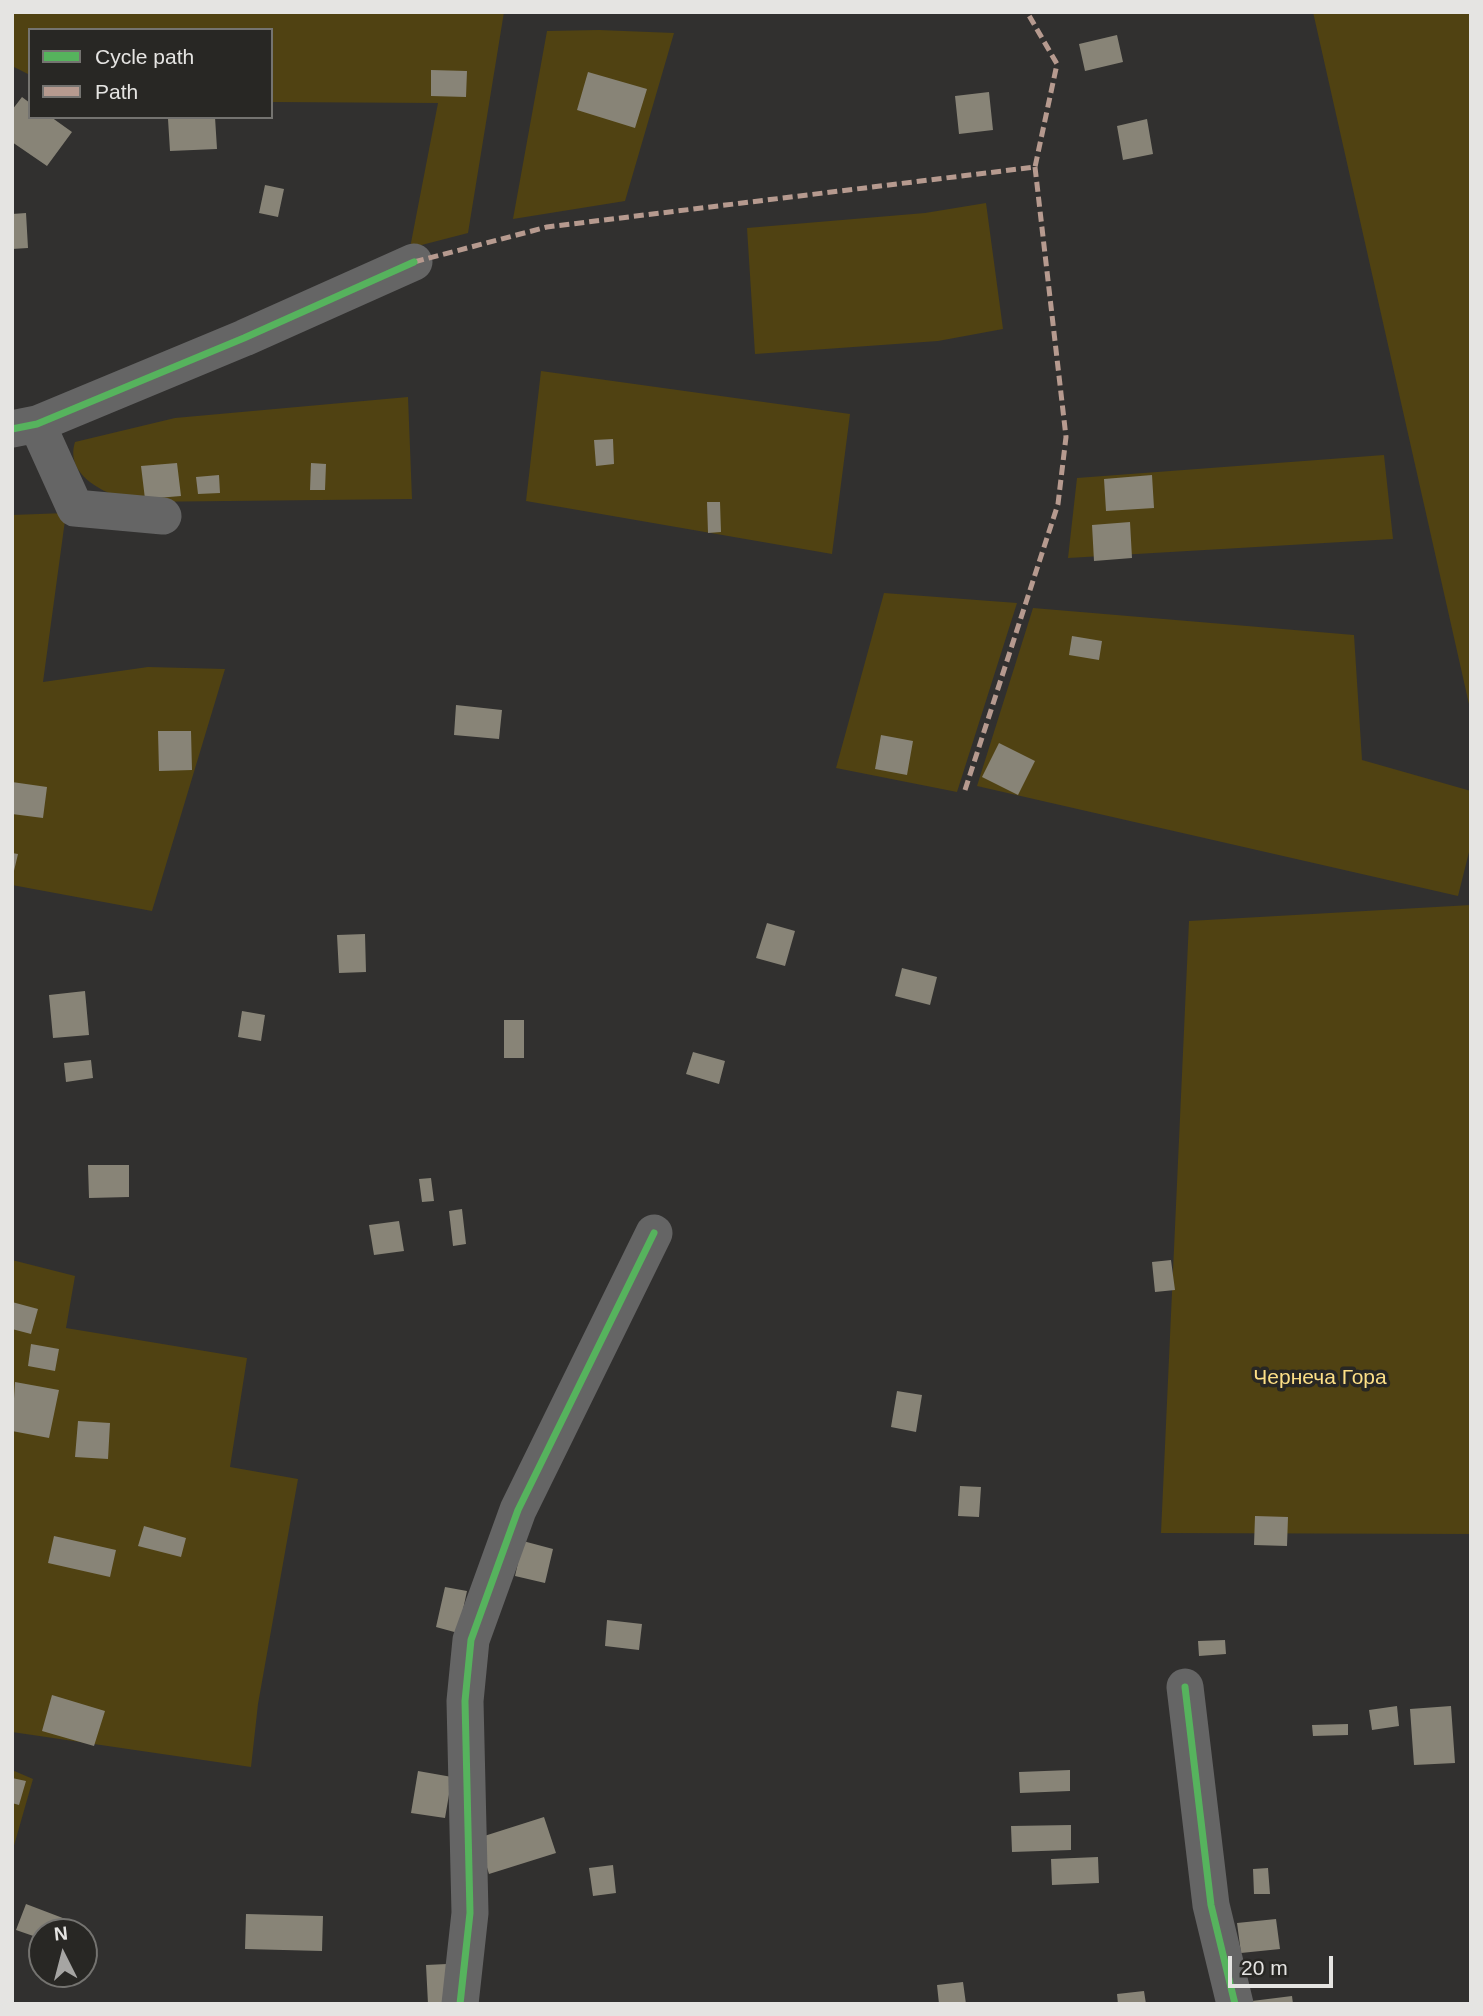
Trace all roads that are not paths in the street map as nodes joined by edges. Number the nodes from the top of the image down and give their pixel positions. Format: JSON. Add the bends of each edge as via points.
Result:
{"nodes":[{"id":1,"x":414,"y":261,"type":"dead end"},
{"id":2,"x":25,"y":426,"type":"edge"},
{"id":3,"x":163,"y":516,"type":"dead end"},
{"id":4,"x":654,"y":1233,"type":"dead end"},
{"id":5,"x":1185,"y":1687,"type":"dead end"},
{"id":6,"x":460,"y":2004,"type":"edge"},
{"id":7,"x":1235,"y":2004,"type":"edge"}],
"edges":[{"from":1,"to":2,"type":"street","via":[[244,338]]},
{"from":2,"to":3,"type":"street","via":[[75,508]]},
{"from":4,"to":6,"type":"street","via":[[518,1510],[471,1640],[465,1701],[470,1913]]},
{"from":5,"to":7,"type":"street","via":[[1211,1905]]}]}
